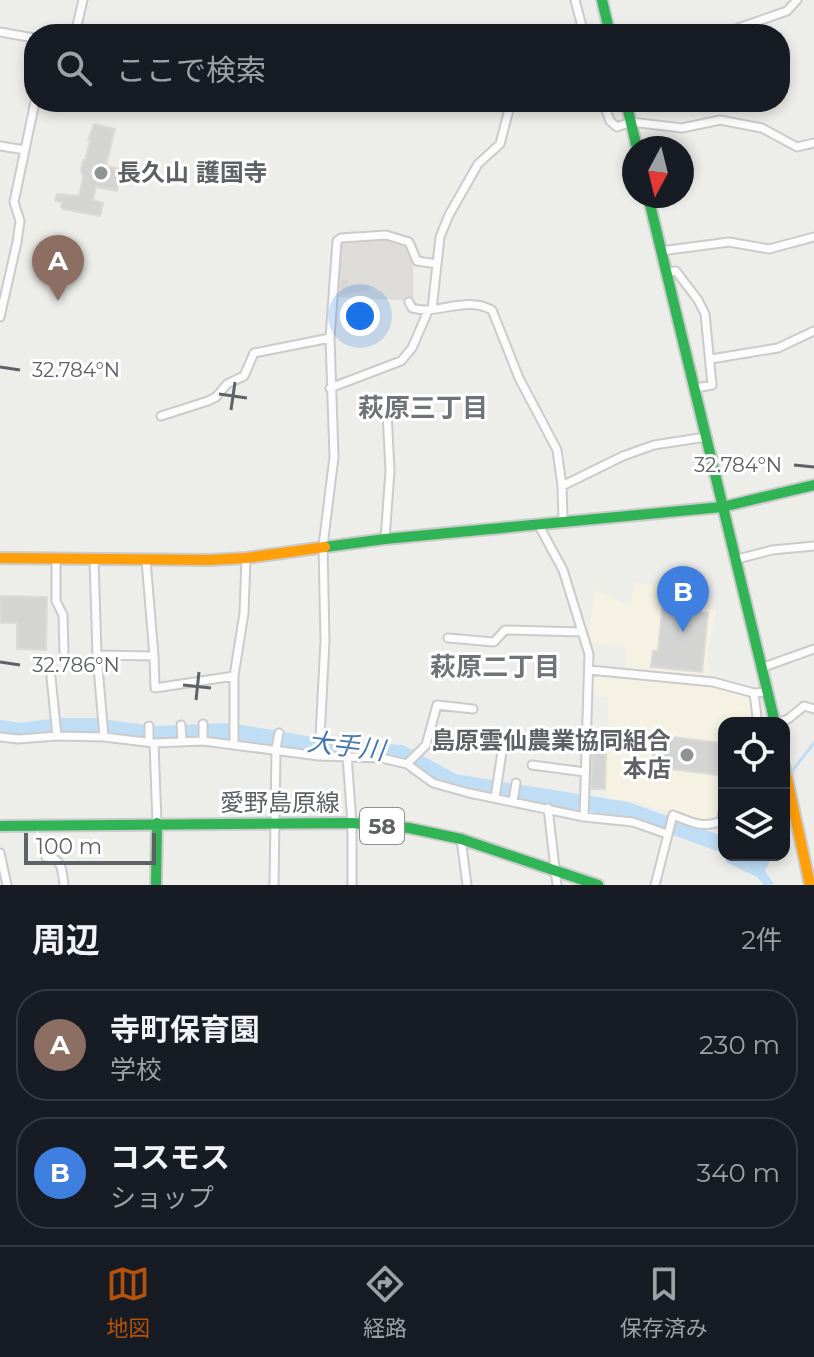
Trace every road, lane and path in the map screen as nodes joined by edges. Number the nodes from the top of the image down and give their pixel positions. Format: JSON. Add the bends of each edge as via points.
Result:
{"nodes":[{"id":1,"x":83,"y":0,"type":"edge"},
{"id":2,"x":575,"y":0,"type":"edge"},
{"id":3,"x":602,"y":0,"type":"edge"},
{"id":4,"x":797,"y":0,"type":"edge"},
{"id":5,"x":77,"y":24,"type":"edge"},
{"id":6,"x":581,"y":24,"type":"edge"},
{"id":7,"x":608,"y":24,"type":"edge"},
{"id":8,"x":750,"y":24,"type":"edge"},
{"id":9,"x":0,"y":32,"type":"edge"},
{"id":10,"x":24,"y":36,"type":"edge"},
{"id":11,"x":33,"y":112,"type":"edge"},
{"id":12,"x":508,"y":112,"type":"edge"},
{"id":13,"x":607,"y":112,"type":"edge"},
{"id":14,"x":628,"y":112,"type":"edge"},
{"id":15,"x":631,"y":122,"type":"junction"},
{"id":16,"x":634,"y":136,"type":"edge"},
{"id":17,"x":814,"y":143,"type":"edge"},
{"id":18,"x":0,"y":146,"type":"edge"},
{"id":19,"x":25,"y":150,"type":"junction"},
{"id":20,"x":651,"y":208,"type":"edge"},
{"id":21,"x":814,"y":237,"type":"edge"},
{"id":22,"x":661,"y":251,"type":"junction"},
{"id":23,"x":437,"y":264,"type":"junction"},
{"id":24,"x":666,"y":272,"type":"junction"},
{"id":25,"x":3,"y":291,"type":"edge"},
{"id":26,"x":409,"y":302,"type":"dead end"},
{"id":27,"x":430,"y":310,"type":"junction"},
{"id":28,"x":0,"y":317,"type":"edge"},
{"id":29,"x":814,"y":331,"type":"edge"},
{"id":30,"x":330,"y":338,"type":"junction"},
{"id":31,"x":711,"y":359,"type":"junction"},
{"id":32,"x":330,"y":388,"type":"junction"},
{"id":33,"x":696,"y":388,"type":"junction"},
{"id":34,"x":387,"y":412,"type":"dead end"},
{"id":35,"x":161,"y":416,"type":"dead end"},
{"id":36,"x":706,"y":437,"type":"junction"},
{"id":37,"x":814,"y":485,"type":"edge"},
{"id":38,"x":562,"y":486,"type":"junction"},
{"id":39,"x":722,"y":507,"type":"junction"},
{"id":40,"x":563,"y":521,"type":"junction"},
{"id":41,"x":538,"y":524,"type":"junction"},
{"id":42,"x":385,"y":539,"type":"junction"},
{"id":43,"x":323,"y":546,"type":"junction"},
{"id":44,"x":814,"y":546,"type":"edge"},
{"id":45,"x":0,"y":558,"type":"edge"},
{"id":46,"x":246,"y":558,"type":"junction"},
{"id":47,"x":56,"y":559,"type":"junction"},
{"id":48,"x":94,"y":559,"type":"junction"},
{"id":49,"x":146,"y":560,"type":"junction"},
{"id":50,"x":734,"y":560,"type":"junction"},
{"id":51,"x":582,"y":632,"type":"junction"},
{"id":52,"x":448,"y":638,"type":"dead end"},
{"id":53,"x":814,"y":649,"type":"edge"},
{"id":54,"x":64,"y":653,"type":"dead end"},
{"id":55,"x":97,"y":655,"type":"junction"},
{"id":56,"x":154,"y":656,"type":"junction"},
{"id":57,"x":761,"y":668,"type":"junction"},
{"id":58,"x":589,"y":670,"type":"junction"},
{"id":59,"x":234,"y":676,"type":"junction"},
{"id":60,"x":51,"y":677,"type":"dead end"},
{"id":61,"x":768,"y":692,"type":"junction"},
{"id":62,"x":754,"y":693,"type":"junction"},
{"id":63,"x":473,"y":709,"type":"dead end"},
{"id":64,"x":814,"y":709,"type":"edge"},
{"id":65,"x":757,"y":717,"type":"edge"},
{"id":66,"x":774,"y":717,"type":"edge"},
{"id":67,"x":790,"y":717,"type":"edge"},
{"id":68,"x":203,"y":725,"type":"dead end"},
{"id":69,"x":181,"y":726,"type":"dead end"},
{"id":70,"x":149,"y":727,"type":"dead end"},
{"id":71,"x":57,"y":734,"type":"junction"},
{"id":72,"x":279,"y":734,"type":"dead end"},
{"id":73,"x":104,"y":735,"type":"junction"},
{"id":74,"x":0,"y":737,"type":"edge"},
{"id":75,"x":203,"y":739,"type":"junction"},
{"id":76,"x":182,"y":740,"type":"junction"},
{"id":77,"x":235,"y":741,"type":"junction"},
{"id":78,"x":151,"y":742,"type":"junction"},
{"id":79,"x":503,"y":745,"type":"dead end"},
{"id":80,"x":276,"y":747,"type":"junction"},
{"id":81,"x":319,"y":755,"type":"junction"},
{"id":82,"x":347,"y":756,"type":"junction"},
{"id":83,"x":408,"y":763,"type":"junction"},
{"id":84,"x":532,"y":765,"type":"dead end"},
{"id":85,"x":585,"y":772,"type":"junction"},
{"id":86,"x":516,"y":784,"type":"dead end"},
{"id":87,"x":789,"y":789,"type":"edge"},
{"id":88,"x":496,"y":796,"type":"junction"},
{"id":89,"x":513,"y":799,"type":"junction"},
{"id":90,"x":548,"y":808,"type":"junction"},
{"id":91,"x":584,"y":815,"type":"junction"},
{"id":92,"x":157,"y":823,"type":"junction"},
{"id":93,"x":275,"y":823,"type":"junction"},
{"id":94,"x":352,"y":823,"type":"junction"},
{"id":95,"x":718,"y":823,"type":"edge"},
{"id":96,"x":0,"y":826,"type":"edge"},
{"id":97,"x":668,"y":832,"type":"junction"},
{"id":98,"x":461,"y":839,"type":"junction"},
{"id":99,"x":0,"y":853,"type":"edge"},
{"id":100,"x":46,"y":857,"type":"dead end"},
{"id":101,"x":555,"y":870,"type":"junction"},
{"id":102,"x":7,"y":885,"type":"edge"},
{"id":103,"x":64,"y":885,"type":"edge"},
{"id":104,"x":156,"y":885,"type":"edge"},
{"id":105,"x":274,"y":885,"type":"edge"},
{"id":106,"x":352,"y":885,"type":"edge"},
{"id":107,"x":467,"y":885,"type":"edge"},
{"id":108,"x":557,"y":885,"type":"edge"},
{"id":109,"x":598,"y":885,"type":"edge"},
{"id":110,"x":655,"y":885,"type":"edge"},
{"id":111,"x":810,"y":885,"type":"edge"}],
"edges":[{"from":1,"to":5,"type":"street"},
{"from":2,"to":6,"type":"street"},
{"from":3,"to":7,"type":"street"},
{"from":4,"to":8,"type":"street","via":[[787,11]]},
{"from":9,"to":10,"type":"street"},
{"from":11,"to":19,"type":"street"},
{"from":12,"to":23,"type":"street","via":[[500,144],[478,164],[449,215]]},
{"from":13,"to":15,"type":"street","via":[[617,127]]},
{"from":14,"to":15,"type":"street"},
{"from":15,"to":16,"type":"street"},
{"from":15,"to":17,"type":"street","via":[[682,128],[720,120],[762,128],[797,147]]},
{"from":18,"to":19,"type":"street"},
{"from":19,"to":25,"type":"street","via":[[14,202],[20,221]]},
{"from":20,"to":22,"type":"street"},
{"from":21,"to":22,"type":"street","via":[[769,249],[729,242]]},
{"from":22,"to":24,"type":"street"},
{"from":23,"to":27,"type":"street"},
{"from":23,"to":30,"type":"street","via":[[417,261],[409,242],[388,235],[339,238]]},
{"from":24,"to":31,"type":"street","via":[[676,271],[703,308]]},
{"from":24,"to":33,"type":"street"},
{"from":25,"to":28,"type":"street"},
{"from":26,"to":27,"type":"street","via":[[412,308]]},
{"from":27,"to":32,"type":"street","via":[[401,361]]},
{"from":27,"to":38,"type":"street","via":[[472,304],[492,310],[519,378],[557,450]]},
{"from":29,"to":31,"type":"street","via":[[778,348]]},
{"from":30,"to":32,"type":"street"},
{"from":30,"to":35,"type":"street","via":[[254,353],[244,376],[216,397]]},
{"from":31,"to":33,"type":"street","via":[[712,385]]},
{"from":32,"to":43,"type":"street","via":[[334,457]]},
{"from":33,"to":36,"type":"street"},
{"from":34,"to":42,"type":"street"},
{"from":36,"to":38,"type":"street","via":[[654,445]]},
{"from":36,"to":39,"type":"street"},
{"from":37,"to":39,"type":"street"},
{"from":38,"to":40,"type":"street"},
{"from":39,"to":40,"type":"street"},
{"from":39,"to":50,"type":"street"},
{"from":40,"to":41,"type":"street"},
{"from":41,"to":42,"type":"street"},
{"from":41,"to":51,"type":"street","via":[[563,570]]},
{"from":42,"to":43,"type":"street"},
{"from":43,"to":46,"type":"street"},
{"from":43,"to":81,"type":"street"},
{"from":44,"to":50,"type":"street"},
{"from":45,"to":47,"type":"street"},
{"from":46,"to":49,"type":"street"},
{"from":46,"to":59,"type":"street"},
{"from":47,"to":48,"type":"street"},
{"from":47,"to":54,"type":"street"},
{"from":48,"to":49,"type":"street"},
{"from":48,"to":55,"type":"street"},
{"from":49,"to":56,"type":"street"},
{"from":50,"to":57,"type":"street"},
{"from":51,"to":52,"type":"street","via":[[505,630],[494,642]]},
{"from":51,"to":58,"type":"street"},
{"from":53,"to":57,"type":"street"},
{"from":55,"to":56,"type":"street"},
{"from":55,"to":73,"type":"street"},
{"from":56,"to":59,"type":"street","via":[[155,688]]},
{"from":57,"to":61,"type":"street"},
{"from":58,"to":62,"type":"street","via":[[713,682]]},
{"from":58,"to":85,"type":"street"},
{"from":59,"to":77,"type":"street"},
{"from":60,"to":71,"type":"street"},
{"from":61,"to":62,"type":"street"},
{"from":61,"to":66,"type":"street"},
{"from":62,"to":65,"type":"street"},
{"from":63,"to":83,"type":"street","via":[[437,705],[430,736]]},
{"from":64,"to":67,"type":"street","via":[[804,706]]},
{"from":68,"to":75,"type":"street"},
{"from":69,"to":76,"type":"street"},
{"from":70,"to":78,"type":"street"},
{"from":71,"to":73,"type":"street"},
{"from":71,"to":74,"type":"street"},
{"from":72,"to":80,"type":"street"},
{"from":73,"to":78,"type":"street"},
{"from":75,"to":76,"type":"street"},
{"from":75,"to":77,"type":"street"},
{"from":76,"to":78,"type":"street"},
{"from":77,"to":80,"type":"street"},
{"from":78,"to":92,"type":"street"},
{"from":79,"to":88,"type":"street"},
{"from":80,"to":81,"type":"street"},
{"from":80,"to":93,"type":"street"},
{"from":81,"to":82,"type":"street"},
{"from":82,"to":83,"type":"street"},
{"from":82,"to":94,"type":"street"},
{"from":83,"to":88,"type":"street","via":[[433,783]]},
{"from":84,"to":85,"type":"street"},
{"from":85,"to":91,"type":"street"},
{"from":86,"to":89,"type":"street"},
{"from":87,"to":111,"type":"street"},
{"from":88,"to":89,"type":"street"},
{"from":89,"to":90,"type":"street"},
{"from":90,"to":91,"type":"street"},
{"from":90,"to":101,"type":"street"},
{"from":91,"to":97,"type":"street"},
{"from":92,"to":93,"type":"street","name":"愛野島原線","number":"58"},
{"from":92,"to":96,"type":"street","name":"愛野島原線","number":"58"},
{"from":92,"to":104,"type":"street"},
{"from":93,"to":94,"type":"street","name":"愛野島原線","number":"58"},
{"from":93,"to":105,"type":"street"},
{"from":94,"to":98,"type":"street","name":"愛野島原線","number":"58"},
{"from":94,"to":106,"type":"street"},
{"from":95,"to":97,"type":"street","via":[[699,825],[673,815]]},
{"from":97,"to":110,"type":"street"},
{"from":98,"to":101,"type":"street","name":"愛野島原線","number":"58"},
{"from":98,"to":107,"type":"street"},
{"from":99,"to":102,"type":"street"},
{"from":100,"to":103,"type":"street","via":[[61,864]]},
{"from":101,"to":108,"type":"street"},
{"from":101,"to":109,"type":"street","name":"愛野島原線","number":"58"}]}
